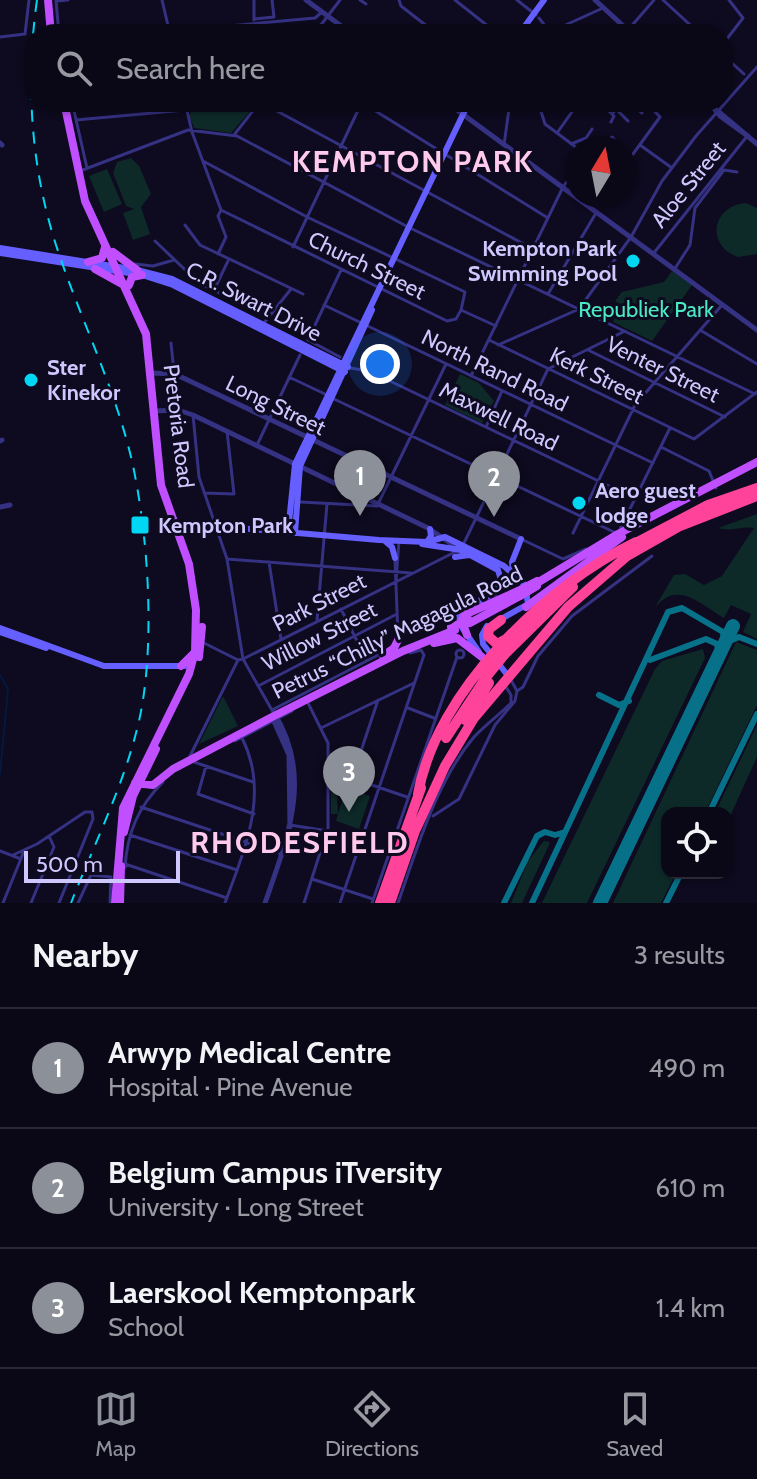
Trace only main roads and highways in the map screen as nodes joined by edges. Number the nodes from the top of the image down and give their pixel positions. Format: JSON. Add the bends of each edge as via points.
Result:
{"nodes":[{"id":1,"x":53,"y":0,"type":"edge"},
{"id":2,"x":546,"y":0,"type":"edge"},
{"id":3,"x":52,"y":24,"type":"edge"},
{"id":4,"x":530,"y":24,"type":"edge"},
{"id":5,"x":66,"y":112,"type":"edge"},
{"id":6,"x":464,"y":112,"type":"edge"},
{"id":7,"x":78,"y":171,"type":"junction"},
{"id":8,"x":105,"y":245,"type":"junction"},
{"id":9,"x":1,"y":252,"type":"edge"},
{"id":10,"x":117,"y":252,"type":"junction"},
{"id":11,"x":91,"y":265,"type":"junction"},
{"id":12,"x":119,"y":269,"type":"junction"},
{"id":13,"x":139,"y":273,"type":"junction"},
{"id":14,"x":128,"y":288,"type":"junction"},
{"id":15,"x":252,"y":324,"type":"junction"},
{"id":16,"x":262,"y":327,"type":"junction"},
{"id":17,"x":275,"y":338,"type":"junction"},
{"id":18,"x":342,"y":366,"type":"junction"},
{"id":19,"x":152,"y":373,"type":"junction"},
{"id":20,"x":330,"y":397,"type":"junction"},
{"id":21,"x":757,"y":464,"type":"edge"},
{"id":22,"x":298,"y":465,"type":"junction"},
{"id":23,"x":716,"y":480,"type":"junction"},
{"id":24,"x":757,"y":487,"type":"edge"},
{"id":25,"x":757,"y":496,"type":"edge"},
{"id":26,"x":430,"y":529,"type":"road end"},
{"id":27,"x":292,"y":533,"type":"junction"},
{"id":28,"x":180,"y":534,"type":"junction"},
{"id":29,"x":624,"y":535,"type":"junction"},
{"id":30,"x":521,"y":539,"type":"road end"},
{"id":31,"x":381,"y":540,"type":"junction"},
{"id":32,"x":397,"y":541,"type":"junction"},
{"id":33,"x":427,"y":542,"type":"junction"},
{"id":34,"x":462,"y":548,"type":"junction"},
{"id":35,"x":627,"y":556,"type":"junction"},
{"id":36,"x":455,"y":557,"type":"dead end"},
{"id":37,"x":476,"y":557,"type":"junction"},
{"id":38,"x":395,"y":558,"type":"road end"},
{"id":39,"x":513,"y":572,"type":"junction"},
{"id":40,"x":537,"y":583,"type":"junction"},
{"id":41,"x":519,"y":594,"type":"junction"},
{"id":42,"x":526,"y":607,"type":"junction"},
{"id":43,"x":501,"y":620,"type":"junction"},
{"id":44,"x":1,"y":630,"type":"edge"},
{"id":45,"x":511,"y":634,"type":"junction"},
{"id":46,"x":467,"y":635,"type":"junction"},
{"id":47,"x":24,"y":639,"type":"dead end"},
{"id":48,"x":401,"y":645,"type":"junction"},
{"id":49,"x":199,"y":653,"type":"junction"},
{"id":50,"x":492,"y":659,"type":"junction"},
{"id":51,"x":181,"y":666,"type":"junction"},
{"id":52,"x":499,"y":683,"type":"junction"},
{"id":53,"x":273,"y":715,"type":"junction"},
{"id":54,"x":141,"y":781,"type":"junction"},
{"id":55,"x":375,"y":902,"type":"edge"},
{"id":56,"x":117,"y":903,"type":"edge"},
{"id":57,"x":390,"y":903,"type":"edge"}],
"edges":[{"from":1,"to":3,"type":"main road"},
{"from":2,"to":4,"type":"main road"},
{"from":5,"to":7,"type":"main road","name":"Pretoria Road"},
{"from":6,"to":18,"type":"main road"},
{"from":7,"to":8,"type":"main road","name":"Pretoria Road"},
{"from":7,"to":10,"type":"main road","name":"Pretoria Road"},
{"from":8,"to":11,"type":"main road","via":[[103,257]]},
{"from":8,"to":12,"type":"main road","name":"Pretoria Road"},
{"from":9,"to":11,"type":"main road","name":"C.R. Swart Drive"},
{"from":9,"to":11,"type":"main road","name":"C.R. Swart Drive"},
{"from":10,"to":12,"type":"main road","name":"Pretoria Road"},
{"from":10,"to":13,"type":"main road"},
{"from":11,"to":12,"type":"main road","name":"C.R. Swart Drive"},
{"from":11,"to":14,"type":"main road"},
{"from":12,"to":13,"type":"main road","name":"C.R. Swart Drive"},
{"from":12,"to":14,"type":"main road","name":"Pretoria Road"},
{"from":13,"to":14,"type":"main road"},
{"from":13,"to":15,"type":"main road","name":"C.R. Swart Drive","via":[[194,293]]},
{"from":13,"to":16,"type":"main road","name":"C.R. Swart Drive","via":[[196,288]]},
{"from":14,"to":19,"type":"main road","name":"Pretoria Road"},
{"from":14,"to":19,"type":"main road","name":"Pretoria Road","via":[[149,330]]},
{"from":15,"to":16,"type":"main road","name":"C.R. Swart Drive"},
{"from":15,"to":17,"type":"main road","via":[[257,339]]},
{"from":16,"to":17,"type":"main road","name":"C.R. Swart Drive"},
{"from":16,"to":18,"type":"main road","name":"C.R. Swart Drive"},
{"from":17,"to":18,"type":"main road","name":"C.R. Swart Drive"},
{"from":18,"to":20,"type":"main road"},
{"from":18,"to":20,"type":"main road"},
{"from":19,"to":28,"type":"main road","name":"Pretoria Road","via":[[165,485]]},
{"from":20,"to":22,"type":"main road"},
{"from":21,"to":23,"type":"main road","name":"Petrus “Chilly” Magagula Road"},
{"from":22,"to":27,"type":"main road"},
{"from":22,"to":27,"type":"main road"},
{"from":23,"to":29,"type":"main road","name":"Petrus “Chilly” Magagula Road"},
{"from":23,"to":29,"type":"main road","name":"Petrus “Chilly” Magagula Road"},
{"from":24,"to":29,"type":"highway"},
{"from":25,"to":35,"type":"highway","via":[[680,526]]},
{"from":26,"to":33,"type":"main road"},
{"from":27,"to":28,"type":"main road","via":[[202,525]]},
{"from":27,"to":31,"type":"main road"},
{"from":28,"to":49,"type":"main road","name":"Pretoria Road","via":[[191,571]]},
{"from":29,"to":40,"type":"main road","name":"Petrus “Chilly” Magagula Road"},
{"from":29,"to":40,"type":"main road","name":"Petrus “Chilly” Magagula Road"},
{"from":29,"to":42,"type":"main road"},
{"from":29,"to":45,"type":"highway"},
{"from":29,"to":50,"type":"highway"},
{"from":30,"to":39,"type":"main road"},
{"from":31,"to":32,"type":"main road"},
{"from":31,"to":38,"type":"main road","via":[[391,545]]},
{"from":32,"to":33,"type":"main road"},
{"from":32,"to":34,"type":"main road"},
{"from":33,"to":34,"type":"main road","via":[[439,537]]},
{"from":34,"to":37,"type":"main road"},
{"from":34,"to":39,"type":"main road"},
{"from":35,"to":50,"type":"highway"},
{"from":35,"to":52,"type":"highway","via":[[574,601]]},
{"from":36,"to":37,"type":"main road"},
{"from":37,"to":46,"type":"main road","via":[[494,566],[501,580],[495,593],[460,613]]},
{"from":39,"to":42,"type":"main road","via":[[528,592]]},
{"from":40,"to":41,"type":"main road","name":"Petrus “Chilly” Magagula Road","bridge":true},
{"from":41,"to":46,"type":"main road","via":[[464,615]]},
{"from":41,"to":48,"type":"main road","name":"Petrus “Chilly” Magagula Road","bridge":true,"via":[[470,622]]},
{"from":42,"to":43,"type":"main road"},
{"from":43,"to":45,"type":"highway","via":[[489,629],[490,640],[500,644]]},
{"from":43,"to":50,"type":"main road","via":[[482,635]]},
{"from":44,"to":47,"type":"main road"},
{"from":44,"to":51,"type":"main road","via":[[109,667]]},
{"from":45,"to":50,"type":"highway"},
{"from":46,"to":50,"type":"main road"},
{"from":48,"to":50,"type":"main road","via":[[455,638]]},
{"from":48,"to":53,"type":"main road","name":"Petrus “Chilly” Magagula Road"},
{"from":48,"to":53,"type":"main road","name":"Petrus “Chilly” Magagula Road"},
{"from":49,"to":51,"type":"main road"},
{"from":49,"to":51,"type":"main road","via":[[187,668]]},
{"from":49,"to":54,"type":"main road"},
{"from":50,"to":52,"type":"highway","bridge":true},
{"from":50,"to":52,"type":"highway"},
{"from":50,"to":52,"type":"main road"},
{"from":52,"to":55,"type":"highway","via":[[446,738],[413,796]]},
{"from":52,"to":57,"type":"highway","via":[[440,764]]},
{"from":53,"to":54,"type":"main road","name":"Petrus “Chilly” Magagula Road"},
{"from":53,"to":54,"type":"main road","name":"Petrus “Chilly” Magagula Road","via":[[200,747],[192,759]]},
{"from":54,"to":56,"type":"main road","via":[[124,828]]}]}
